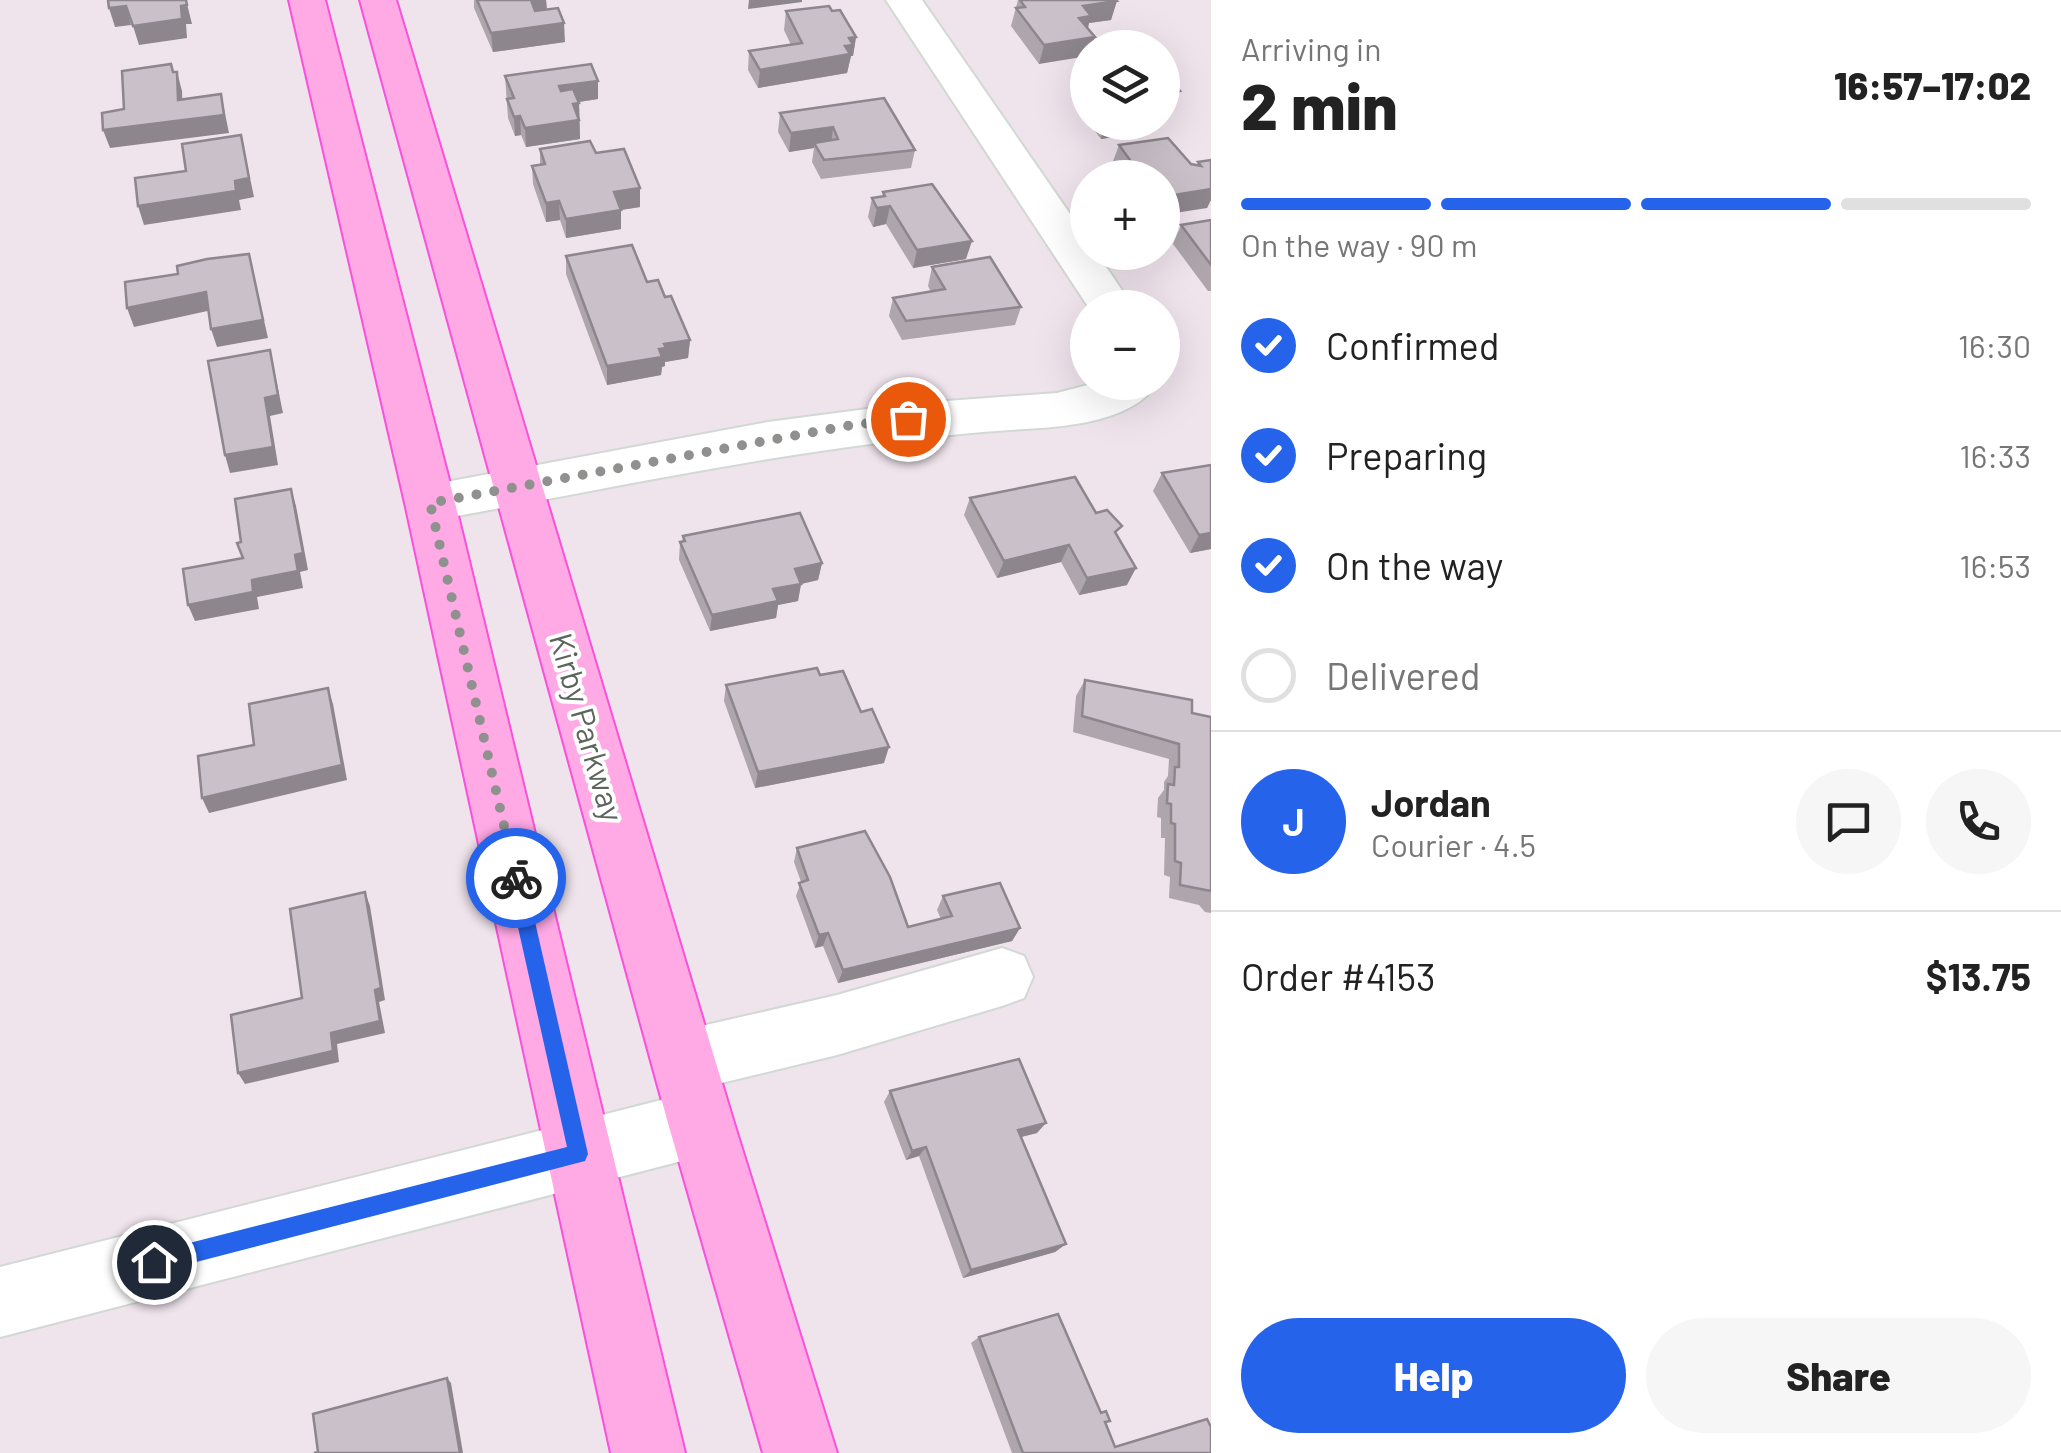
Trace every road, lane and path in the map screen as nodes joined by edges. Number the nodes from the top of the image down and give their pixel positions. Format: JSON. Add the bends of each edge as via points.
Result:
{"nodes":[{"id":1,"x":307,"y":0,"type":"edge"},
{"id":2,"x":378,"y":0,"type":"edge"},
{"id":3,"x":904,"y":0,"type":"edge"},
{"id":4,"x":1100,"y":290,"type":"edge"},
{"id":5,"x":1095,"y":400,"type":"edge"},
{"id":6,"x":519,"y":488,"type":"junction"},
{"id":7,"x":430,"y":503,"type":"junction"},
{"id":8,"x":1002,"y":977,"type":"dead end"},
{"id":9,"x":692,"y":1092,"type":"junction"},
{"id":10,"x":578,"y":1154,"type":"junction"},
{"id":11,"x":0,"y":1302,"type":"edge"},
{"id":12,"x":648,"y":1453,"type":"edge"},
{"id":13,"x":800,"y":1453,"type":"edge"}],
"edges":[{"from":1,"to":7,"type":"main road"},
{"from":2,"to":6,"type":"main road","name":"Kirby Parkway"},
{"from":3,"to":4,"type":"street"},
{"from":5,"to":6,"type":"street","via":[[852,425]]},
{"from":6,"to":7,"type":"street"},
{"from":6,"to":9,"type":"main road","name":"Kirby Parkway"},
{"from":7,"to":10,"type":"main road"},
{"from":8,"to":9,"type":"street","via":[[837,1025]]},
{"from":9,"to":10,"type":"street"},
{"from":9,"to":13,"type":"main road","name":"Kirby Parkway"},
{"from":10,"to":11,"type":"street"},
{"from":10,"to":12,"type":"main road"}]}
